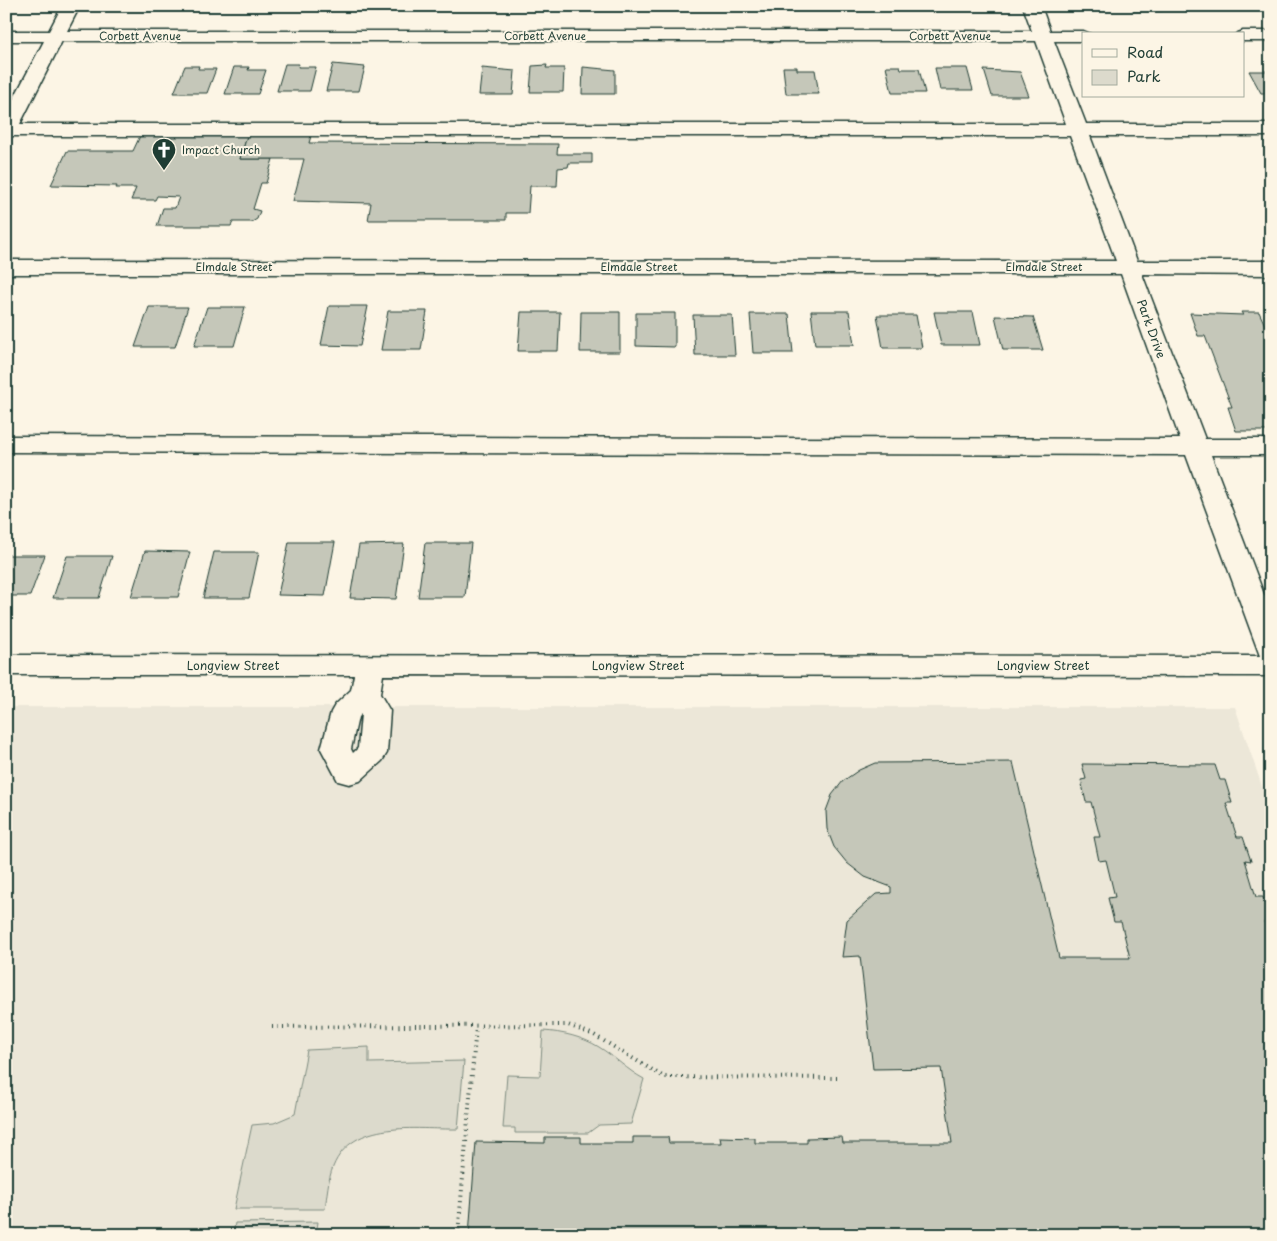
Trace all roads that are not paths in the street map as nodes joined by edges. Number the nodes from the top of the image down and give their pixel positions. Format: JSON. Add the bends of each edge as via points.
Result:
{"nodes":[{"id":1,"x":71,"y":6,"type":"edge"},
{"id":2,"x":1032,"y":6,"type":"edge"},
{"id":3,"x":6,"y":36,"type":"edge"},
{"id":4,"x":56,"y":36,"type":"junction"},
{"id":5,"x":1043,"y":36,"type":"junction"},
{"id":6,"x":1082,"y":36,"type":"edge"},
{"id":7,"x":1244,"y":36,"type":"edge"},
{"id":8,"x":1271,"y":36,"type":"edge"},
{"id":9,"x":1077,"y":130,"type":"junction"},
{"id":10,"x":1271,"y":130,"type":"edge"},
{"id":11,"x":7,"y":131,"type":"edge"},
{"id":12,"x":6,"y":267,"type":"edge"},
{"id":13,"x":1129,"y":268,"type":"junction"},
{"id":14,"x":1271,"y":268,"type":"edge"},
{"id":15,"x":6,"y":444,"type":"edge"},
{"id":16,"x":1271,"y":447,"type":"edge"},
{"id":17,"x":1195,"y":448,"type":"junction"},
{"id":18,"x":1271,"y":651,"type":"edge"},
{"id":19,"x":6,"y":665,"type":"edge"},
{"id":20,"x":370,"y":666,"type":"junction"},
{"id":21,"x":1271,"y":666,"type":"edge"},
{"id":22,"x":365,"y":695,"type":"dead end"}],
"edges":[{"from":1,"to":4,"type":"street"},
{"from":2,"to":5,"type":"street","name":"Park Drive"},
{"from":3,"to":4,"type":"street","name":"Corbett Avenue"},
{"from":4,"to":5,"type":"street","name":"Corbett Avenue"},
{"from":4,"to":11,"type":"street"},
{"from":5,"to":6,"type":"street","name":"Corbett Avenue"},
{"from":5,"to":9,"type":"street","name":"Park Drive"},
{"from":7,"to":8,"type":"street"},
{"from":9,"to":10,"type":"street"},
{"from":9,"to":11,"type":"street"},
{"from":9,"to":13,"type":"street","name":"Park Drive"},
{"from":12,"to":13,"type":"street","name":"Elmdale Street"},
{"from":13,"to":14,"type":"street","name":"Elmdale Street"},
{"from":13,"to":17,"type":"street","name":"Park Drive"},
{"from":15,"to":17,"type":"street"},
{"from":16,"to":17,"type":"street"},
{"from":17,"to":18,"type":"street","name":"Park Drive"},
{"from":19,"to":20,"type":"street","name":"Longview Street"},
{"from":20,"to":21,"type":"street","name":"Longview Street"},
{"from":20,"to":22,"type":"street"}]}
